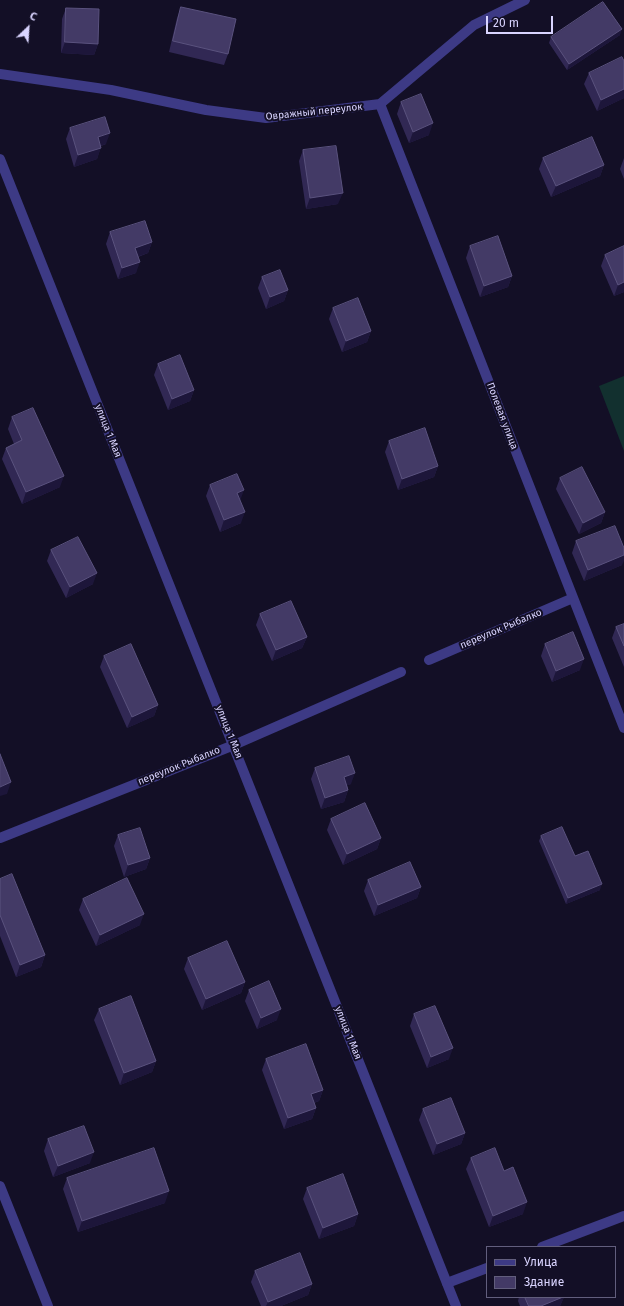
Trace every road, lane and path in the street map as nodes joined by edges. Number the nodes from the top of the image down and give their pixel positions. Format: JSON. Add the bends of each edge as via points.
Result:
{"nodes":[{"id":1,"x":525,"y":0,"type":"edge"},
{"id":2,"x":0,"y":74,"type":"edge"},
{"id":3,"x":380,"y":104,"type":"junction"},
{"id":4,"x":0,"y":159,"type":"edge"},
{"id":5,"x":572,"y":598,"type":"junction"},
{"id":6,"x":429,"y":660,"type":"dead end"},
{"id":7,"x":401,"y":672,"type":"dead end"},
{"id":8,"x":624,"y":728,"type":"edge"},
{"id":9,"x":234,"y":744,"type":"junction"},
{"id":10,"x":0,"y":838,"type":"edge"},
{"id":11,"x":0,"y":1186,"type":"edge"},
{"id":12,"x":624,"y":1216,"type":"edge"},
{"id":13,"x":545,"y":1246,"type":"edge"},
{"id":14,"x":486,"y":1268,"type":"edge"},
{"id":15,"x":447,"y":1283,"type":"junction"},
{"id":16,"x":48,"y":1306,"type":"edge"},
{"id":17,"x":456,"y":1306,"type":"edge"}],
"edges":[{"from":1,"to":3,"type":"street","via":[[474,25]]},
{"from":2,"to":3,"type":"street","name":"Овражный переулок","via":[[111,90],[206,110],[266,118]]},
{"from":3,"to":5,"type":"street","name":"Полевая улица"},
{"from":4,"to":9,"type":"street","name":"улица 1 Мая"},
{"from":5,"to":6,"type":"street","name":"переулок Рыбалко"},
{"from":5,"to":8,"type":"street","name":"Полевая улица"},
{"from":7,"to":9,"type":"street","name":"переулок Рыбалко"},
{"from":9,"to":10,"type":"street","name":"переулок Рыбалко"},
{"from":9,"to":15,"type":"street","name":"улица 1 Мая"},
{"from":11,"to":16,"type":"street"},
{"from":12,"to":13,"type":"street"},
{"from":14,"to":15,"type":"street"},
{"from":15,"to":17,"type":"street","name":"улица 1 Мая"}]}
